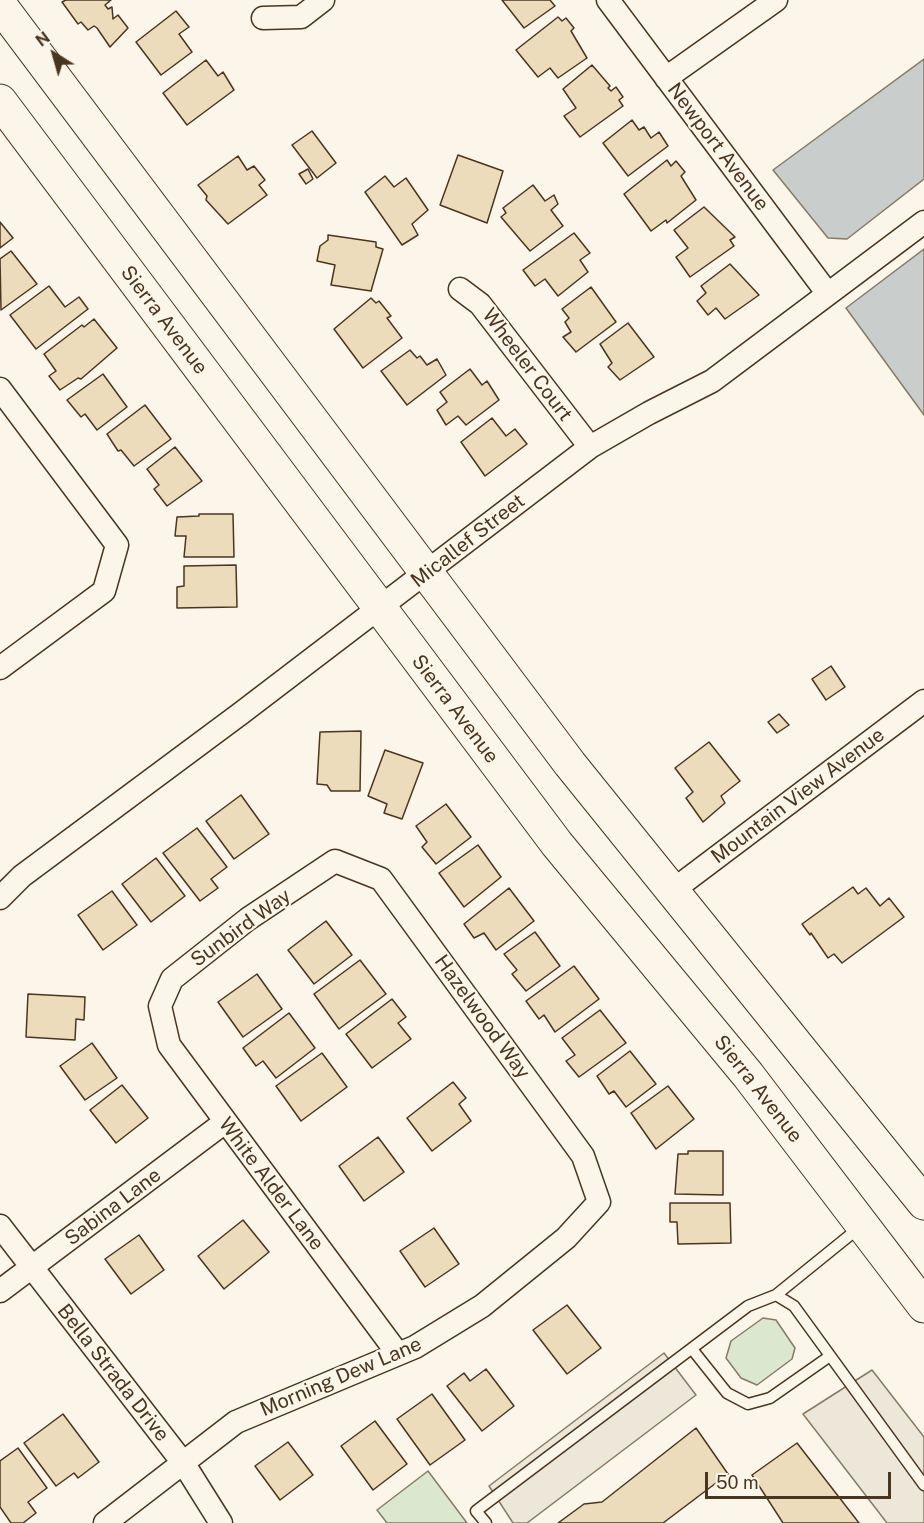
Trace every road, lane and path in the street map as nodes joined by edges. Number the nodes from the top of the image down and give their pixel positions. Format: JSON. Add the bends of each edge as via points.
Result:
{"nodes":[{"id":1,"x":323,"y":0,"type":"edge"},
{"id":2,"x":608,"y":0,"type":"edge"},
{"id":3,"x":776,"y":0,"type":"edge"},
{"id":4,"x":0,"y":5,"type":"edge"},
{"id":5,"x":264,"y":18,"type":"dead end"},
{"id":6,"x":666,"y":78,"type":"junction"},
{"id":7,"x":0,"y":101,"type":"edge"},
{"id":8,"x":924,"y":222,"type":"edge"},
{"id":9,"x":460,"y":289,"type":"dead end"},
{"id":10,"x":828,"y":294,"type":"junction"},
{"id":11,"x":0,"y":389,"type":"edge"},
{"id":12,"x":590,"y":447,"type":"junction"},
{"id":13,"x":425,"y":573,"type":"junction"},
{"id":14,"x":380,"y":608,"type":"junction"},
{"id":15,"x":0,"y":668,"type":"edge"},
{"id":16,"x":924,"y":701,"type":"edge"},
{"id":17,"x":335,"y":861,"type":"joint"},
{"id":18,"x":22,"y":876,"type":"junction"},
{"id":19,"x":0,"y":888,"type":"edge"},
{"id":20,"x":672,"y":891,"type":"junction"},
{"id":21,"x":0,"y":898,"type":"edge"},
{"id":22,"x":160,"y":1006,"type":"joint"},
{"id":23,"x":225,"y":1122,"type":"junction"},
{"id":24,"x":599,"y":1202,"type":"joint"},
{"id":25,"x":924,"y":1203,"type":"edge"},
{"id":26,"x":862,"y":1225,"type":"junction"},
{"id":27,"x":0,"y":1226,"type":"edge"},
{"id":28,"x":31,"y":1268,"type":"junction"},
{"id":29,"x":0,"y":1291,"type":"edge"},
{"id":30,"x":776,"y":1294,"type":"junction"},
{"id":31,"x":924,"y":1306,"type":"edge"},
{"id":32,"x":692,"y":1349,"type":"junction"},
{"id":33,"x":398,"y":1354,"type":"junction"},
{"id":34,"x":830,"y":1356,"type":"junction"},
{"id":35,"x":183,"y":1464,"type":"junction"},
{"id":36,"x":924,"y":1485,"type":"edge"},
{"id":37,"x":105,"y":1523,"type":"edge"},
{"id":38,"x":221,"y":1523,"type":"edge"},
{"id":39,"x":486,"y":1523,"type":"edge"}],
"edges":[{"from":1,"to":5,"type":"street","via":[[301,17]]},
{"from":2,"to":6,"type":"street","name":"Newport Avenue"},
{"from":3,"to":6,"type":"street"},
{"from":4,"to":13,"type":"main road"},
{"from":6,"to":10,"type":"street","name":"Newport Avenue"},
{"from":7,"to":14,"type":"main road","name":"Sierra Avenue"},
{"from":8,"to":10,"type":"street","name":"Micallef Street"},
{"from":9,"to":12,"type":"street","name":"Wheeler Court","via":[[480,304]]},
{"from":10,"to":12,"type":"street","name":"Micallef Street","via":[[712,381]]},
{"from":11,"to":15,"type":"street","via":[[117,545],[104,591]]},
{"from":12,"to":13,"type":"street","name":"Micallef Street"},
{"from":13,"to":14,"type":"street","name":"Micallef Street"},
{"from":13,"to":20,"type":"main road"},
{"from":14,"to":18,"type":"street","name":"Micallef Street"},
{"from":14,"to":26,"type":"main road","name":"Sierra Avenue","via":[[557,844],[748,1075]]},
{"from":16,"to":20,"type":"street","name":"Mountain View Avenue"},
{"from":17,"to":22,"type":"street","name":"Sunbird Way","via":[[248,919],[172,979]]},
{"from":17,"to":24,"type":"street","name":"Hazelwood Way","via":[[381,879],[583,1156]]},
{"from":18,"to":19,"type":"street","name":"Micallef Street"},
{"from":18,"to":21,"type":"street","name":"Micallef Street"},
{"from":20,"to":25,"type":"main road"},
{"from":22,"to":23,"type":"street","name":"White Alder Lane","via":[[169,1046]]},
{"from":23,"to":28,"type":"street","name":"Sabina Lane"},
{"from":23,"to":33,"type":"street","name":"White Alder Lane"},
{"from":24,"to":33,"type":"street","name":"Morning Dew Lane","via":[[566,1238],[482,1306]]},
{"from":26,"to":30,"type":"lane"},
{"from":26,"to":31,"type":"main road","name":"Sierra Avenue"},
{"from":27,"to":28,"type":"street","name":"Bella Strada Drive"},
{"from":28,"to":29,"type":"street","name":"Sabina Lane"},
{"from":28,"to":35,"type":"street","name":"Bella Strada Drive"},
{"from":30,"to":32,"type":"lane","via":[[748,1306]]},
{"from":30,"to":34,"type":"lane","via":[[794,1306]]},
{"from":32,"to":34,"type":"lane","via":[[727,1393],[748,1404],[770,1398]]},
{"from":32,"to":39,"type":"lane","via":[[476,1511]]},
{"from":33,"to":35,"type":"street","name":"Morning Dew Lane","via":[[236,1422]]},
{"from":34,"to":36,"type":"lane"},
{"from":35,"to":37,"type":"street","name":"Morning Dew Lane"},
{"from":35,"to":38,"type":"street","name":"Bella Strada Drive"}]}
